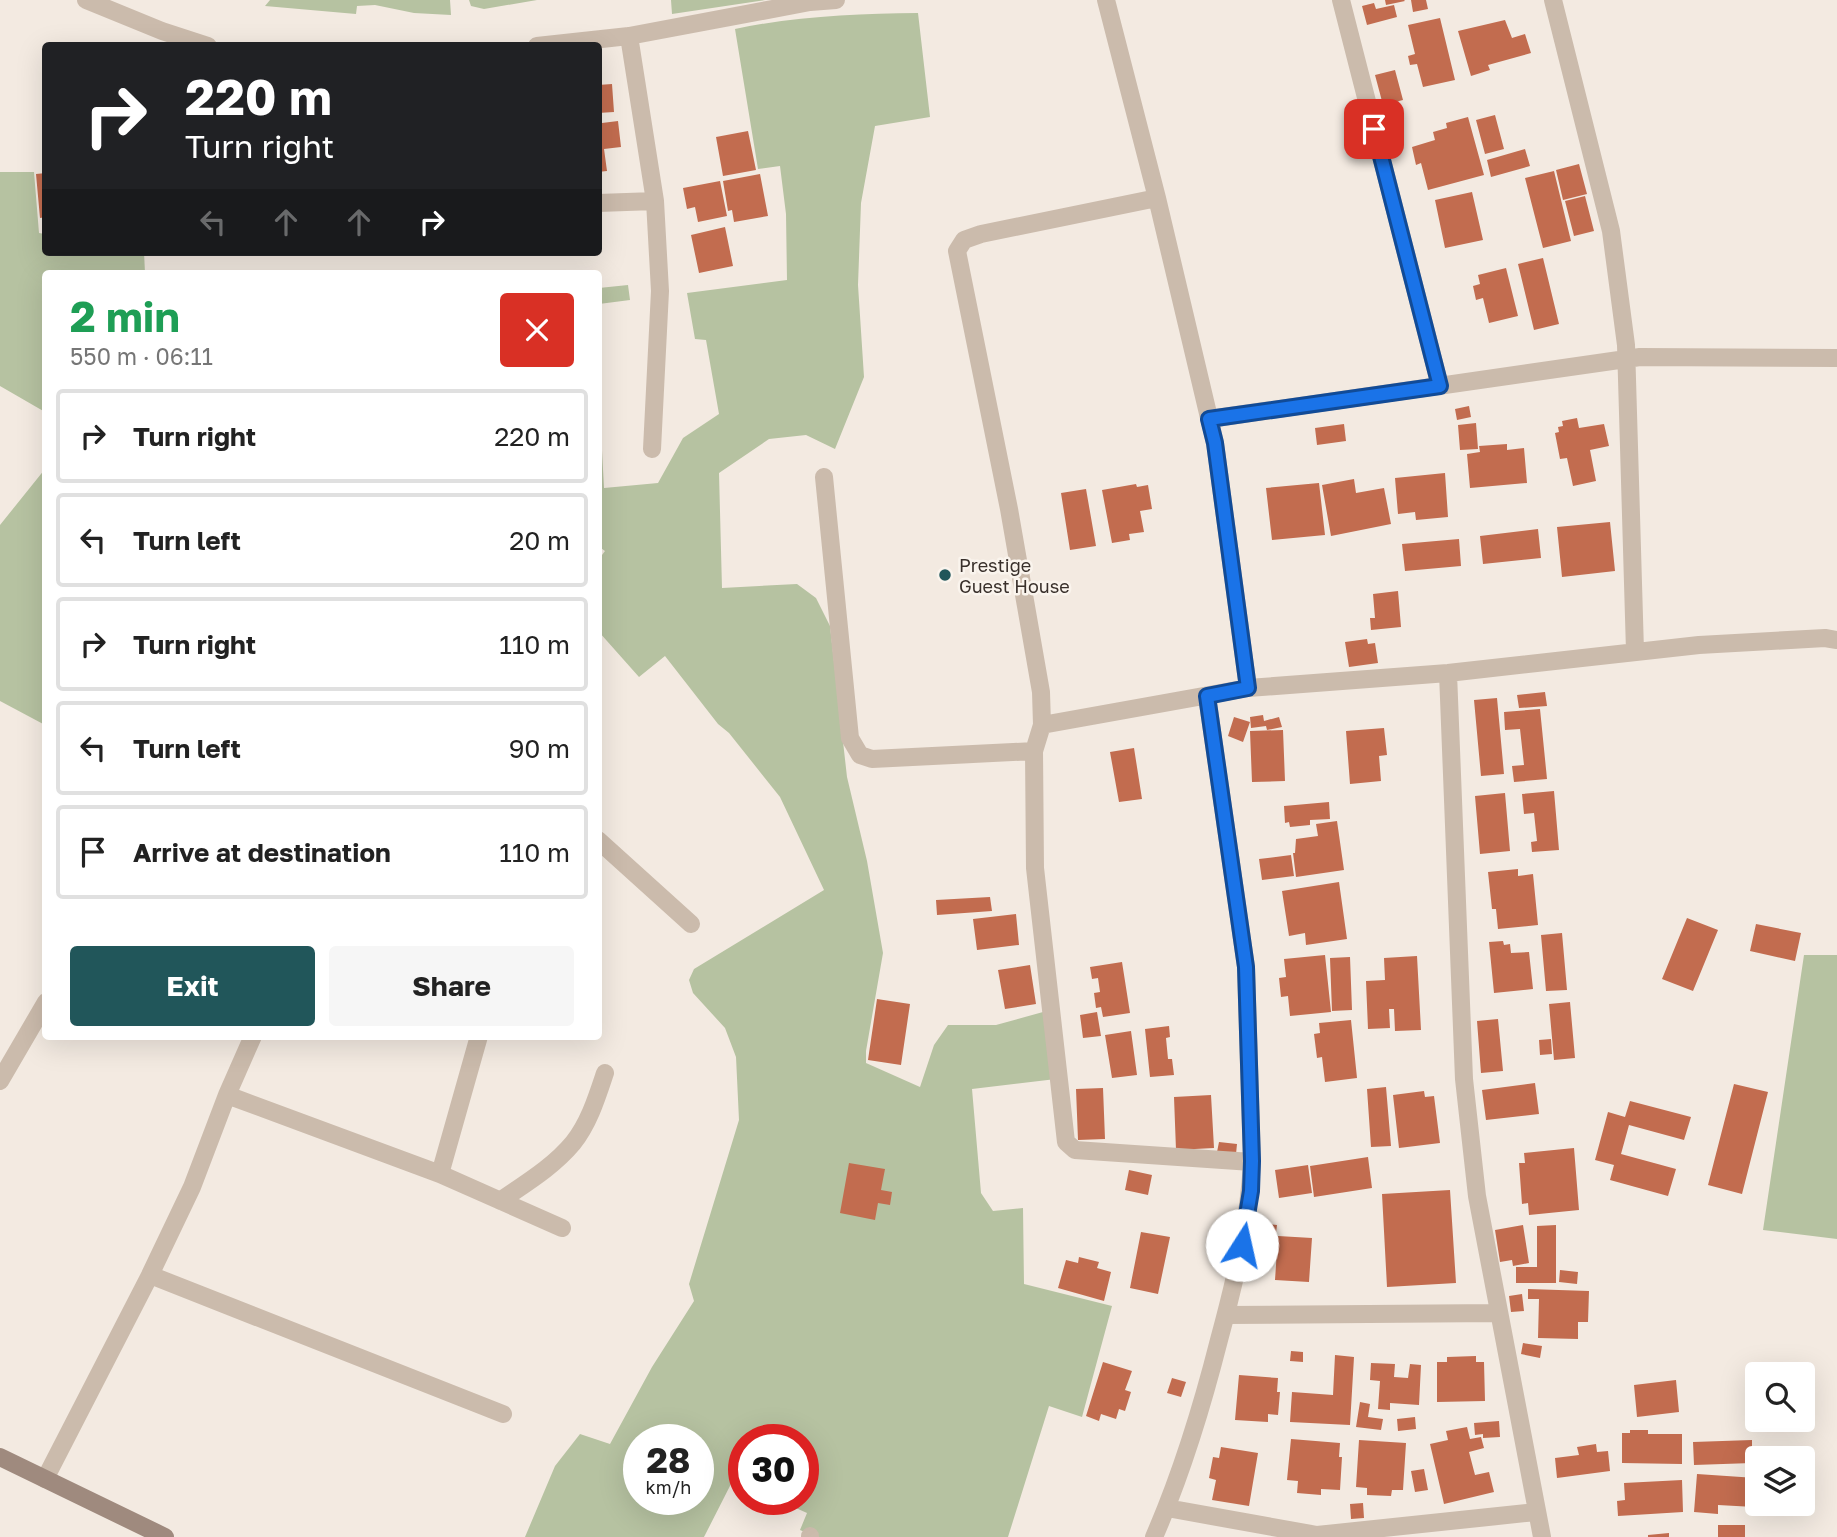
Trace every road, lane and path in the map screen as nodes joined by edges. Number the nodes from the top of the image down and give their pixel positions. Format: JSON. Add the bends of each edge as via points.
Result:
{"nodes":[{"id":1,"x":86,"y":0,"type":"edge"},
{"id":2,"x":836,"y":0,"type":"edge"},
{"id":3,"x":1106,"y":0,"type":"edge"},
{"id":4,"x":1340,"y":0,"type":"edge"},
{"id":5,"x":1553,"y":0,"type":"edge"},
{"id":6,"x":629,"y":36,"type":"junction"},
{"id":7,"x":196,"y":42,"type":"edge"},
{"id":8,"x":574,"y":42,"type":"edge"},
{"id":9,"x":1157,"y":198,"type":"junction"},
{"id":10,"x":656,"y":201,"type":"junction"},
{"id":11,"x":602,"y":203,"type":"edge"},
{"id":12,"x":1837,"y":358,"type":"edge"},
{"id":13,"x":1626,"y":359,"type":"junction"},
{"id":14,"x":1440,"y":386,"type":"junction"},
{"id":15,"x":1209,"y":419,"type":"junction"},
{"id":16,"x":652,"y":449,"type":"dead end"},
{"id":17,"x":824,"y":477,"type":"dead end"},
{"id":18,"x":1837,"y":640,"type":"edge"},
{"id":19,"x":1635,"y":651,"type":"junction"},
{"id":20,"x":1448,"y":673,"type":"junction"},
{"id":21,"x":1248,"y":688,"type":"junction"},
{"id":22,"x":1207,"y":696,"type":"junction"},
{"id":23,"x":1042,"y":725,"type":"junction"},
{"id":24,"x":1034,"y":751,"type":"junction"},
{"id":25,"x":602,"y":844,"type":"edge"},
{"id":26,"x":691,"y":924,"type":"dead end"},
{"id":27,"x":42,"y":1009,"type":"edge"},
{"id":28,"x":251,"y":1040,"type":"edge"},
{"id":29,"x":478,"y":1040,"type":"edge"},
{"id":30,"x":605,"y":1073,"type":"dead end"},
{"id":31,"x":0,"y":1081,"type":"edge"},
{"id":32,"x":227,"y":1094,"type":"junction"},
{"id":33,"x":1252,"y":1161,"type":"junction"},
{"id":34,"x":440,"y":1174,"type":"junction"},
{"id":35,"x":500,"y":1201,"type":"junction"},
{"id":36,"x":562,"y":1228,"type":"dead end"},
{"id":37,"x":150,"y":1275,"type":"junction"},
{"id":38,"x":1499,"y":1313,"type":"junction"},
{"id":39,"x":1226,"y":1315,"type":"junction"},
{"id":40,"x":503,"y":1414,"type":"dead end"},
{"id":41,"x":0,"y":1457,"type":"edge"},
{"id":42,"x":45,"y":1479,"type":"junction"},
{"id":43,"x":1167,"y":1508,"type":"junction"},
{"id":44,"x":1536,"y":1512,"type":"junction"},
{"id":45,"x":1316,"y":1536,"type":"edge"},
{"id":46,"x":165,"y":1537,"type":"edge"},
{"id":47,"x":1154,"y":1537,"type":"edge"},
{"id":48,"x":1542,"y":1537,"type":"edge"}],
"edges":[{"from":1,"to":7,"type":"street"},
{"from":2,"to":6,"type":"street"},
{"from":3,"to":9,"type":"street"},
{"from":4,"to":14,"type":"street"},
{"from":5,"to":13,"type":"street","via":[[1611,231]]},
{"from":6,"to":8,"type":"street"},
{"from":6,"to":10,"type":"street"},
{"from":9,"to":15,"type":"street"},
{"from":9,"to":23,"type":"street","via":[[981,234],[964,240],[957,251],[1009,509],[1041,692]]},
{"from":10,"to":11,"type":"street"},
{"from":10,"to":16,"type":"street","via":[[660,291]]},
{"from":12,"to":13,"type":"street"},
{"from":13,"to":14,"type":"street"},
{"from":13,"to":19,"type":"street"},
{"from":14,"to":15,"type":"street"},
{"from":15,"to":21,"type":"street"},
{"from":17,"to":24,"type":"street","via":[[849,738],[860,755],[872,759]]},
{"from":18,"to":19,"type":"street"},
{"from":19,"to":20,"type":"street"},
{"from":20,"to":21,"type":"street"},
{"from":20,"to":38,"type":"street","via":[[1464,1079],[1477,1196]]},
{"from":21,"to":22,"type":"street"},
{"from":22,"to":23,"type":"street"},
{"from":22,"to":33,"type":"street","via":[[1246,967]]},
{"from":23,"to":24,"type":"street"},
{"from":24,"to":33,"type":"street","via":[[1035,868],[1066,1142],[1075,1150]]},
{"from":25,"to":26,"type":"street"},
{"from":27,"to":31,"type":"street"},
{"from":28,"to":32,"type":"street"},
{"from":29,"to":34,"type":"street"},
{"from":30,"to":35,"type":"street","via":[[574,1142]]},
{"from":32,"to":34,"type":"street"},
{"from":32,"to":37,"type":"street","via":[[192,1187]]},
{"from":33,"to":39,"type":"street","via":[[1242,1245]]},
{"from":34,"to":35,"type":"street"},
{"from":35,"to":36,"type":"street"},
{"from":37,"to":40,"type":"street"},
{"from":37,"to":42,"type":"street"},
{"from":38,"to":39,"type":"street"},
{"from":38,"to":44,"type":"street"},
{"from":39,"to":43,"type":"street"},
{"from":41,"to":42,"type":"street"},
{"from":42,"to":46,"type":"street"},
{"from":43,"to":45,"type":"street"},
{"from":43,"to":47,"type":"street"},
{"from":44,"to":45,"type":"street"},
{"from":44,"to":48,"type":"street"}]}
